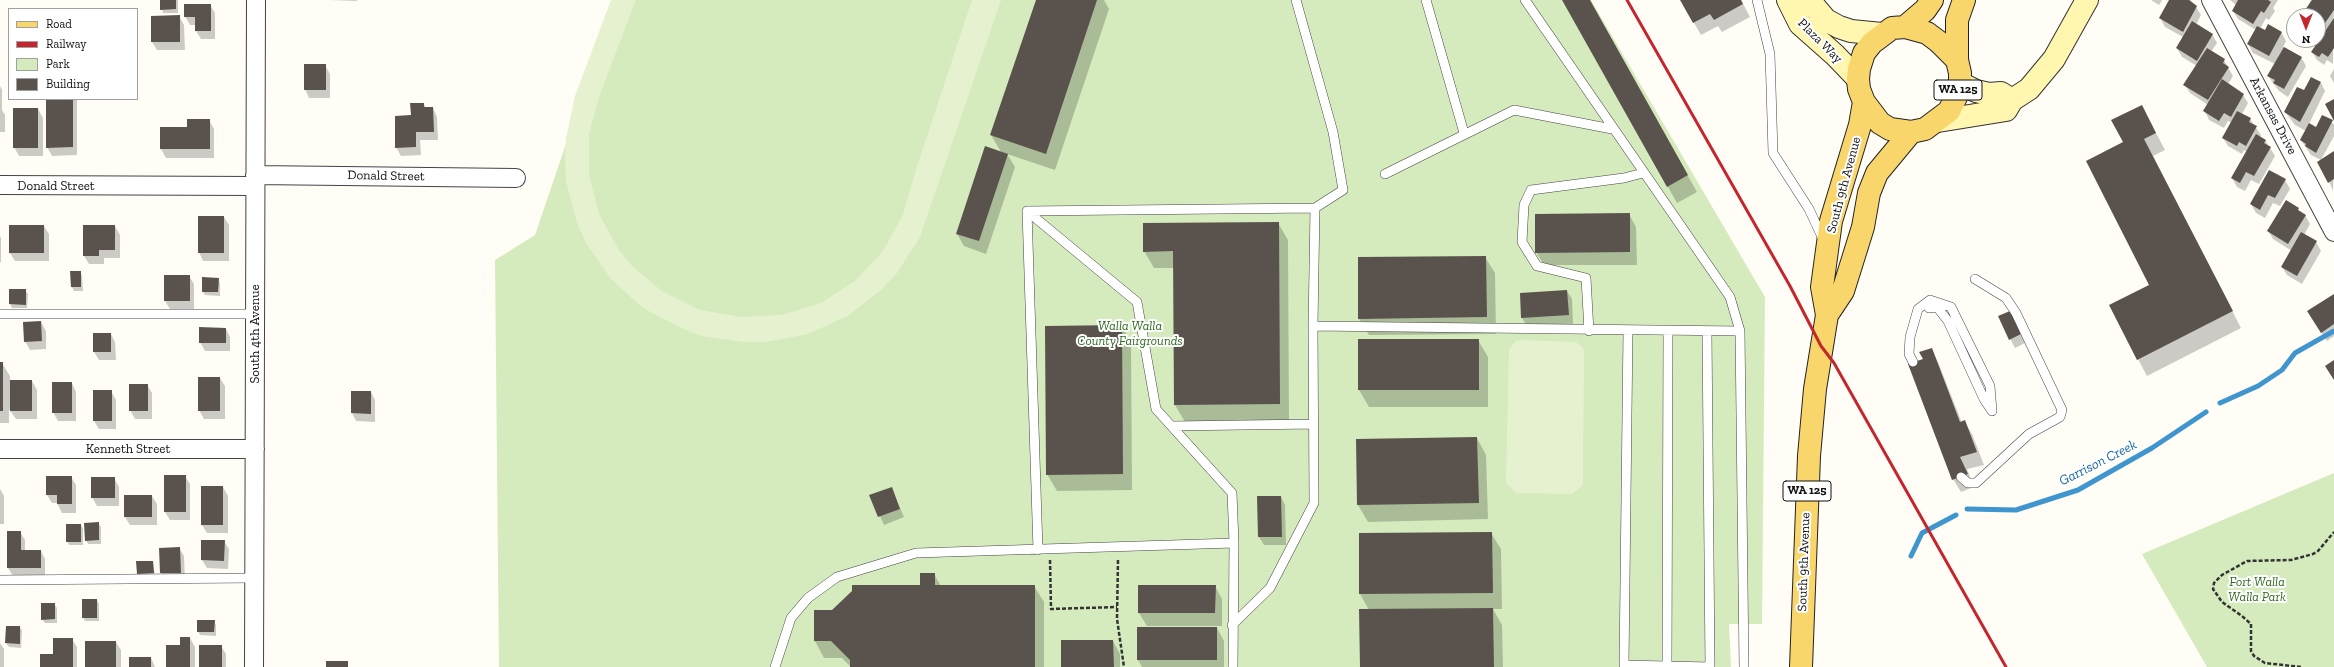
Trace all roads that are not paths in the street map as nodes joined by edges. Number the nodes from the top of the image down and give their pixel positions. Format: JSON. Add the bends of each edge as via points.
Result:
{"nodes":[{"id":1,"x":256,"y":0,"type":"edge"},
{"id":2,"x":1296,"y":0,"type":"edge"},
{"id":3,"x":1426,"y":0,"type":"edge"},
{"id":4,"x":1524,"y":0,"type":"edge"},
{"id":5,"x":1757,"y":0,"type":"edge"},
{"id":6,"x":1788,"y":0,"type":"edge"},
{"id":7,"x":1809,"y":0,"type":"edge"},
{"id":8,"x":1932,"y":0,"type":"edge"},
{"id":9,"x":1964,"y":0,"type":"edge"},
{"id":10,"x":2087,"y":0,"type":"edge"},
{"id":11,"x":2211,"y":0,"type":"edge"},
{"id":12,"x":1905,"y":27,"type":"junction"},
{"id":13,"x":1882,"y":34,"type":"junction"},
{"id":14,"x":1957,"y":60,"type":"junction"},
{"id":15,"x":1858,"y":79,"type":"junction"},
{"id":16,"x":1960,"y":83,"type":"junction"},
{"id":17,"x":2012,"y":100,"type":"junction"},
{"id":18,"x":1864,"y":102,"type":"junction"},
{"id":19,"x":1938,"y":121,"type":"junction"},
{"id":20,"x":1612,"y":129,"type":"junction"},
{"id":21,"x":1912,"y":132,"type":"junction"},
{"id":22,"x":1464,"y":133,"type":"junction"},
{"id":23,"x":1642,"y":173,"type":"junction"},
{"id":24,"x":1385,"y":174,"type":"dead end"},
{"id":25,"x":516,"y":178,"type":"dead end"},
{"id":26,"x":255,"y":181,"type":"junction"},
{"id":27,"x":0,"y":185,"type":"edge"},
{"id":28,"x":1315,"y":208,"type":"junction"},
{"id":29,"x":1027,"y":211,"type":"junction"},
{"id":30,"x":2334,"y":232,"type":"edge"},
{"id":31,"x":1827,"y":249,"type":"junction"},
{"id":32,"x":1975,"y":279,"type":"dead end"},
{"id":33,"x":0,"y":314,"type":"edge"},
{"id":34,"x":255,"y":314,"type":"junction"},
{"id":35,"x":1827,"y":315,"type":"junction"},
{"id":36,"x":1313,"y":326,"type":"junction"},
{"id":37,"x":1589,"y":331,"type":"junction"},
{"id":38,"x":1628,"y":331,"type":"junction"},
{"id":39,"x":1668,"y":332,"type":"junction"},
{"id":40,"x":1707,"y":332,"type":"junction"},
{"id":41,"x":1740,"y":332,"type":"junction"},
{"id":42,"x":1913,"y":362,"type":"dead end"},
{"id":43,"x":1992,"y":411,"type":"dead end"},
{"id":44,"x":1314,"y":424,"type":"junction"},
{"id":45,"x":1172,"y":426,"type":"junction"},
{"id":46,"x":0,"y":449,"type":"edge"},
{"id":47,"x":255,"y":449,"type":"junction"},
{"id":48,"x":1961,"y":477,"type":"dead end"},
{"id":49,"x":1234,"y":544,"type":"junction"},
{"id":50,"x":1038,"y":550,"type":"junction"},
{"id":51,"x":255,"y":578,"type":"junction"},
{"id":52,"x":0,"y":580,"type":"edge"},
{"id":53,"x":1232,"y":625,"type":"junction"},
{"id":54,"x":1667,"y":666,"type":"edge"},
{"id":55,"x":254,"y":667,"type":"edge"},
{"id":56,"x":775,"y":667,"type":"edge"},
{"id":57,"x":1233,"y":667,"type":"edge"},
{"id":58,"x":1744,"y":667,"type":"edge"},
{"id":59,"x":1801,"y":667,"type":"edge"}],
"edges":[{"from":1,"to":26,"type":"street","name":"South 4th Avenue"},
{"from":2,"to":28,"type":"lane","via":[[1333,132],[1343,190]]},
{"from":3,"to":22,"type":"lane"},
{"from":4,"to":20,"type":"lane"},
{"from":5,"to":31,"type":"lane","via":[[1770,54],[1773,153],[1809,209]]},
{"from":6,"to":15,"type":"main road","name":"Plaza Way","via":[[1800,24]]},
{"from":7,"to":13,"type":"main road","name":"Plaza Way","via":[[1826,20],[1839,27],[1851,31]]},
{"from":8,"to":12,"type":"main road","number":"WA 125","via":[[1926,10]]},
{"from":9,"to":14,"type":"main road","number":"WA 125","via":[[1957,20]]},
{"from":10,"to":17,"type":"main road","via":[[2054,59],[2029,89]]},
{"from":11,"to":30,"type":"street","name":"Arkansas Drive"},
{"from":12,"to":13,"type":"main road","number":"WA 125","via":[[1892,28]]},
{"from":12,"to":14,"type":"main road","number":"WA 125","via":[[1927,33]]},
{"from":13,"to":15,"type":"main road","number":"WA 125","via":[[1864,53]]},
{"from":14,"to":16,"type":"main road","number":"WA 125"},
{"from":15,"to":18,"type":"main road","number":"WA 125"},
{"from":16,"to":17,"type":"main road","via":[[1976,91],[2001,93]]},
{"from":16,"to":19,"type":"main road","number":"WA 125","via":[[1949,111]]},
{"from":17,"to":19,"type":"main road","via":[[2006,110]]},
{"from":18,"to":21,"type":"main road","number":"WA 125","via":[[1880,123],[1890,129]]},
{"from":18,"to":31,"type":"main road","name":"South 9th Avenue","number":"WA 125","via":[[1860,125],[1831,220]]},
{"from":19,"to":21,"type":"main road","number":"WA 125","via":[[1925,129]]},
{"from":20,"to":22,"type":"lane","via":[[1514,110]]},
{"from":20,"to":23,"type":"lane"},
{"from":21,"to":35,"type":"main road","name":"South 9th Avenue","number":"WA 125","via":[[1877,173],[1869,193],[1863,227],[1843,291]]},
{"from":22,"to":24,"type":"lane"},
{"from":23,"to":37,"type":"lane","via":[[1624,178],[1531,190],[1524,205],[1522,242],[1537,266],[1586,278]]},
{"from":23,"to":41,"type":"lane","via":[[1730,297]]},
{"from":25,"to":26,"type":"street","name":"Donald Street"},
{"from":26,"to":27,"type":"street","name":"Donald Street"},
{"from":26,"to":34,"type":"street","name":"South 4th Avenue"},
{"from":28,"to":29,"type":"lane"},
{"from":28,"to":36,"type":"lane"},
{"from":29,"to":45,"type":"lane","via":[[1137,302],[1156,409]]},
{"from":29,"to":50,"type":"lane"},
{"from":31,"to":35,"type":"main road","name":"South 9th Avenue","number":"WA 125","via":[[1822,287]]},
{"from":32,"to":48,"type":"lane","via":[[2006,298],[2016,313],[2062,410],[2060,417],[2029,434],[1976,483],[1968,483]]},
{"from":33,"to":34,"type":"lane"},
{"from":34,"to":47,"type":"street","name":"South 4th Avenue"},
{"from":35,"to":59,"type":"main road","name":"South 9th Avenue","number":"WA 125","via":[[1815,389],[1809,456]]},
{"from":36,"to":37,"type":"lane"},
{"from":36,"to":44,"type":"lane"},
{"from":37,"to":38,"type":"lane"},
{"from":38,"to":39,"type":"lane"},
{"from":38,"to":54,"type":"lane","via":[[1624,665]]},
{"from":39,"to":40,"type":"lane"},
{"from":39,"to":54,"type":"lane"},
{"from":40,"to":41,"type":"lane"},
{"from":40,"to":54,"type":"lane","via":[[1710,666]]},
{"from":41,"to":58,"type":"lane"},
{"from":42,"to":43,"type":"lane","via":[[1909,354],[1910,343],[1918,309],[1930,300],[1951,307],[1990,386]]},
{"from":44,"to":45,"type":"lane"},
{"from":44,"to":53,"type":"lane","via":[[1314,503],[1270,588]]},
{"from":45,"to":49,"type":"lane","via":[[1232,493]]},
{"from":46,"to":47,"type":"street","name":"Kenneth Street"},
{"from":47,"to":51,"type":"street","name":"South 4th Avenue"},
{"from":49,"to":50,"type":"lane"},
{"from":49,"to":53,"type":"lane"},
{"from":50,"to":56,"type":"lane","via":[[916,553],[837,577],[808,598],[791,618]]},
{"from":51,"to":52,"type":"lane"},
{"from":51,"to":55,"type":"street","name":"South 4th Avenue"},
{"from":53,"to":57,"type":"lane"}]}
